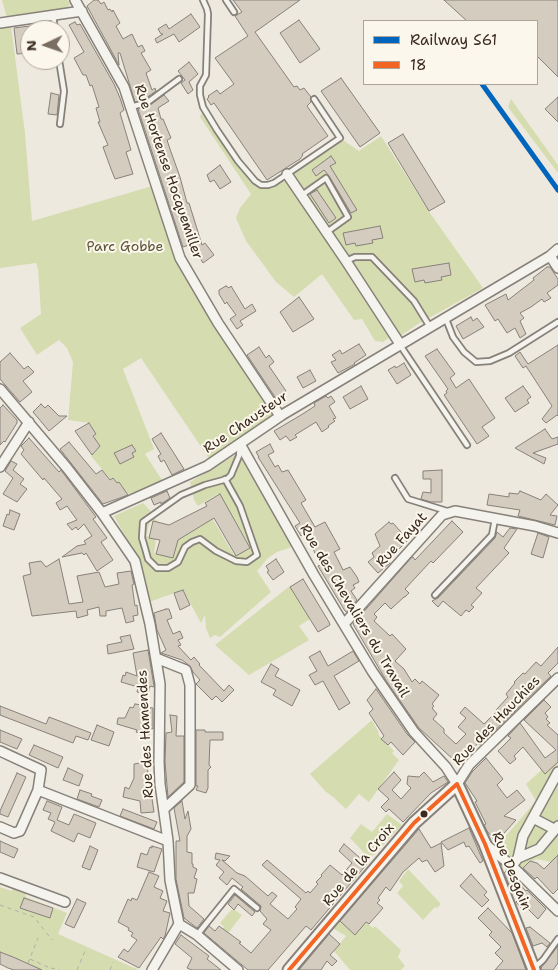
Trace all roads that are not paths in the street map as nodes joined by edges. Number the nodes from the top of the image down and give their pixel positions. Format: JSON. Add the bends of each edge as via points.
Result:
{"nodes":[{"id":1,"x":75,"y":0,"type":"edge"},
{"id":2,"x":203,"y":0,"type":"edge"},
{"id":3,"x":226,"y":0,"type":"edge"},
{"id":4,"x":82,"y":11,"type":"junction"},
{"id":5,"x":234,"y":12,"type":"dead end"},
{"id":6,"x":53,"y":15,"type":"junction"},
{"id":7,"x":54,"y":20,"type":"edge"},
{"id":8,"x":0,"y":23,"type":"edge"},
{"id":9,"x":61,"y":70,"type":"edge"},
{"id":10,"x":180,"y":79,"type":"dead end"},
{"id":11,"x":314,"y":99,"type":"dead end"},
{"id":12,"x":130,"y":107,"type":"junction"},
{"id":13,"x":60,"y":124,"type":"dead end"},
{"id":14,"x":287,"y":174,"type":"junction"},
{"id":15,"x":302,"y":195,"type":"junction"},
{"id":16,"x":327,"y":232,"type":"junction"},
{"id":17,"x":558,"y":249,"type":"edge"},
{"id":18,"x":550,"y":256,"type":"junction"},
{"id":19,"x":346,"y":261,"type":"junction"},
{"id":20,"x":558,"y":268,"type":"edge"},
{"id":21,"x":445,"y":318,"type":"junction"},
{"id":22,"x":558,"y":322,"type":"edge"},
{"id":23,"x":430,"y":327,"type":"junction"},
{"id":24,"x":400,"y":344,"type":"junction"},
{"id":25,"x":0,"y":389,"type":"edge"},
{"id":26,"x":280,"y":416,"type":"junction"},
{"id":27,"x":29,"y":422,"type":"junction"},
{"id":28,"x":240,"y":444,"type":"junction"},
{"id":29,"x":467,"y":445,"type":"dead end"},
{"id":30,"x":0,"y":467,"type":"edge"},
{"id":31,"x":395,"y":478,"type":"dead end"},
{"id":32,"x":225,"y":479,"type":"junction"},
{"id":33,"x":451,"y":512,"type":"junction"},
{"id":34,"x":102,"y":513,"type":"junction"},
{"id":35,"x":496,"y":518,"type":"junction"},
{"id":36,"x":558,"y":533,"type":"edge"},
{"id":37,"x":435,"y":595,"type":"dead end"},
{"id":38,"x":344,"y":624,"type":"junction"},
{"id":39,"x":156,"y":658,"type":"junction"},
{"id":40,"x":558,"y":678,"type":"edge"},
{"id":41,"x":0,"y":751,"type":"edge"},
{"id":42,"x":558,"y":772,"type":"edge"},
{"id":43,"x":457,"y":784,"type":"junction"},
{"id":44,"x":38,"y":790,"type":"junction"},
{"id":45,"x":164,"y":809,"type":"junction"},
{"id":46,"x":533,"y":818,"type":"junction"},
{"id":47,"x":0,"y":827,"type":"edge"},
{"id":48,"x":556,"y":828,"type":"edge"},
{"id":49,"x":168,"y":841,"type":"junction"},
{"id":50,"x":485,"y":844,"type":"junction"},
{"id":51,"x":518,"y":858,"type":"junction"},
{"id":52,"x":512,"y":866,"type":"junction"},
{"id":53,"x":0,"y":878,"type":"edge"},
{"id":54,"x":65,"y":902,"type":"dead end"},
{"id":55,"x":556,"y":906,"type":"edge"},
{"id":56,"x":257,"y":908,"type":"dead end"},
{"id":57,"x":179,"y":924,"type":"junction"},
{"id":58,"x":197,"y":935,"type":"junction"},
{"id":59,"x":558,"y":939,"type":"edge"},
{"id":60,"x":534,"y":969,"type":"edge"},
{"id":61,"x":152,"y":970,"type":"edge"},
{"id":62,"x":238,"y":970,"type":"edge"},
{"id":63,"x":288,"y":970,"type":"edge"}],
"edges":[{"from":1,"to":4,"type":"street","name":"Rue Hortense Hocquemiller"},
{"from":2,"to":14,"type":"lane","via":[[208,14],[206,75],[200,86],[203,107],[255,181],[268,185]]},
{"from":3,"to":5,"type":"lane"},
{"from":4,"to":6,"type":"street"},
{"from":4,"to":12,"type":"street","name":"Rue Hortense Hocquemiller","via":[[124,87]]},
{"from":6,"to":7,"type":"lane"},
{"from":6,"to":8,"type":"street"},
{"from":9,"to":13,"type":"lane","via":[[64,91]]},
{"from":10,"to":12,"type":"lane","via":[[148,102]]},
{"from":11,"to":14,"type":"lane","via":[[340,138]]},
{"from":12,"to":26,"type":"street","name":"Rue Hortense Hocquemiller","via":[[180,258],[218,323]]},
{"from":14,"to":15,"type":"street"},
{"from":15,"to":16,"type":"street"},
{"from":15,"to":16,"type":"lane","via":[[326,178],[348,217]]},
{"from":16,"to":19,"type":"street"},
{"from":17,"to":18,"type":"street","name":"Rue Chausteur"},
{"from":18,"to":20,"type":"street"},
{"from":18,"to":21,"type":"street","name":"Rue Chausteur"},
{"from":19,"to":23,"type":"lane","via":[[355,257],[372,258],[414,301]]},
{"from":19,"to":24,"type":"street"},
{"from":21,"to":22,"type":"lane","via":[[453,337],[476,362],[509,354]]},
{"from":21,"to":23,"type":"street","name":"Rue Chausteur"},
{"from":23,"to":24,"type":"street","name":"Rue Chausteur"},
{"from":24,"to":26,"type":"street","name":"Rue Chausteur"},
{"from":24,"to":29,"type":"lane"},
{"from":25,"to":27,"type":"street","name":"Rue des Hamendes"},
{"from":26,"to":28,"type":"street","name":"Rue Chausteur"},
{"from":27,"to":30,"type":"street"},
{"from":27,"to":34,"type":"street","name":"Rue des Hamendes"},
{"from":28,"to":32,"type":"lane","via":[[231,475]]},
{"from":28,"to":34,"type":"street","name":"Rue Chausteur","via":[[207,466]]},
{"from":28,"to":38,"type":"street","name":"Rue des Chevaliers du Travail"},
{"from":31,"to":33,"type":"lane","via":[[408,499]]},
{"from":32,"to":32,"type":"lane","via":[[181,495],[143,522],[142,538],[148,559],[157,568],[168,568],[178,562],[185,547],[200,539],[236,561],[247,562],[257,555],[240,506]]},
{"from":33,"to":35,"type":"street"},
{"from":33,"to":38,"type":"street","name":"Rue Fayat","via":[[442,515]]},
{"from":34,"to":39,"type":"street","name":"Rue des Hamendes","via":[[134,561]]},
{"from":35,"to":36,"type":"street"},
{"from":35,"to":37,"type":"lane","via":[[492,535]]},
{"from":38,"to":43,"type":"street","name":"Rue des Chevaliers du Travail","via":[[398,710]]},
{"from":39,"to":45,"type":"street","name":"Rue des Hamendes","via":[[160,684],[160,784]]},
{"from":39,"to":45,"type":"street","name":"Rue des Hamendes","via":[[186,670],[190,685],[190,785]]},
{"from":40,"to":43,"type":"street","name":"Rue des Hauchies","via":[[469,766]]},
{"from":41,"to":44,"type":"street","via":[[41,770]]},
{"from":42,"to":46,"type":"street"},
{"from":43,"to":50,"type":"street","name":"Rue Desgain"},
{"from":43,"to":63,"type":"street","name":"Rue de la Croix","via":[[414,823]]},
{"from":44,"to":47,"type":"street","via":[[20,831],[14,833]]},
{"from":44,"to":49,"type":"street"},
{"from":45,"to":49,"type":"street","name":"Rue des Hamendes"},
{"from":46,"to":48,"type":"street"},
{"from":46,"to":51,"type":"street","via":[[523,836]]},
{"from":48,"to":51,"type":"street","via":[[539,849]]},
{"from":49,"to":57,"type":"street","name":"Rue des Hamendes","via":[[170,880]]},
{"from":50,"to":52,"type":"street"},
{"from":50,"to":60,"type":"street","name":"Rue Desgain"},
{"from":51,"to":52,"type":"street"},
{"from":52,"to":55,"type":"street"},
{"from":53,"to":54,"type":"street"},
{"from":56,"to":58,"type":"lane","via":[[234,888]]},
{"from":57,"to":58,"type":"street"},
{"from":57,"to":61,"type":"street"},
{"from":58,"to":62,"type":"street"},
{"from":59,"to":60,"type":"lane"}]}
